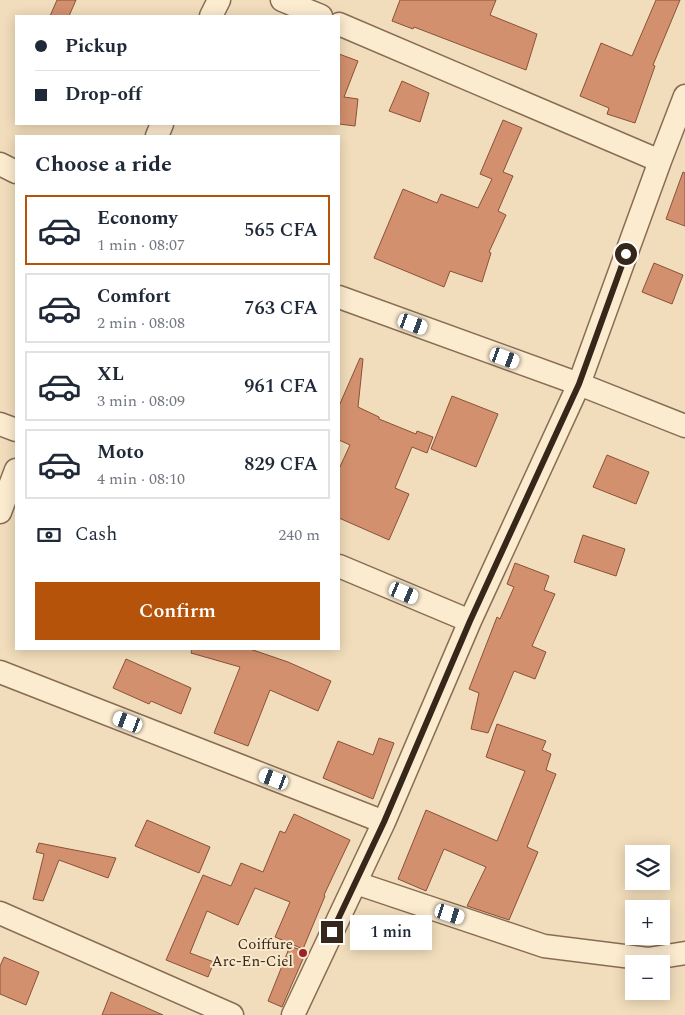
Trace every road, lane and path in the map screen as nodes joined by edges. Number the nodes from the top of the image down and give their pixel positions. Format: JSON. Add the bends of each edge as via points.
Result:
{"nodes":[{"id":1,"x":219,"y":0,"type":"edge"},
{"id":2,"x":282,"y":0,"type":"edge"},
{"id":3,"x":212,"y":15,"type":"edge"},
{"id":4,"x":319,"y":15,"type":"edge"},
{"id":5,"x":340,"y":24,"type":"edge"},
{"id":6,"x":685,"y":96,"type":"edge"},
{"id":7,"x":660,"y":160,"type":"junction"},
{"id":8,"x":0,"y":164,"type":"edge"},
{"id":9,"x":15,"y":172,"type":"edge"},
{"id":10,"x":340,"y":297,"type":"edge"},
{"id":11,"x":579,"y":384,"type":"junction"},
{"id":12,"x":0,"y":424,"type":"edge"},
{"id":13,"x":685,"y":426,"type":"edge"},
{"id":14,"x":15,"y":430,"type":"edge"},
{"id":15,"x":15,"y":473,"type":"edge"},
{"id":16,"x":0,"y":512,"type":"edge"},
{"id":17,"x":340,"y":566,"type":"edge"},
{"id":18,"x":470,"y":621,"type":"junction"},
{"id":19,"x":0,"y":672,"type":"edge"},
{"id":20,"x":384,"y":822,"type":"junction"},
{"id":21,"x":356,"y":883,"type":"junction"},
{"id":22,"x":0,"y":913,"type":"edge"},
{"id":23,"x":685,"y":953,"type":"edge"},
{"id":24,"x":232,"y":1015,"type":"edge"},
{"id":25,"x":293,"y":1015,"type":"edge"}],
"edges":[{"from":1,"to":3,"type":"street"},
{"from":2,"to":4,"type":"street"},
{"from":5,"to":7,"type":"street"},
{"from":6,"to":7,"type":"street"},
{"from":7,"to":11,"type":"street"},
{"from":8,"to":9,"type":"street"},
{"from":10,"to":11,"type":"street"},
{"from":11,"to":13,"type":"street"},
{"from":11,"to":18,"type":"street"},
{"from":12,"to":14,"type":"street"},
{"from":15,"to":16,"type":"street"},
{"from":17,"to":18,"type":"street"},
{"from":18,"to":20,"type":"street"},
{"from":19,"to":20,"type":"street"},
{"from":20,"to":21,"type":"street"},
{"from":21,"to":23,"type":"street","via":[[544,946],[648,959]]},
{"from":21,"to":25,"type":"street"},
{"from":22,"to":24,"type":"street"}]}
